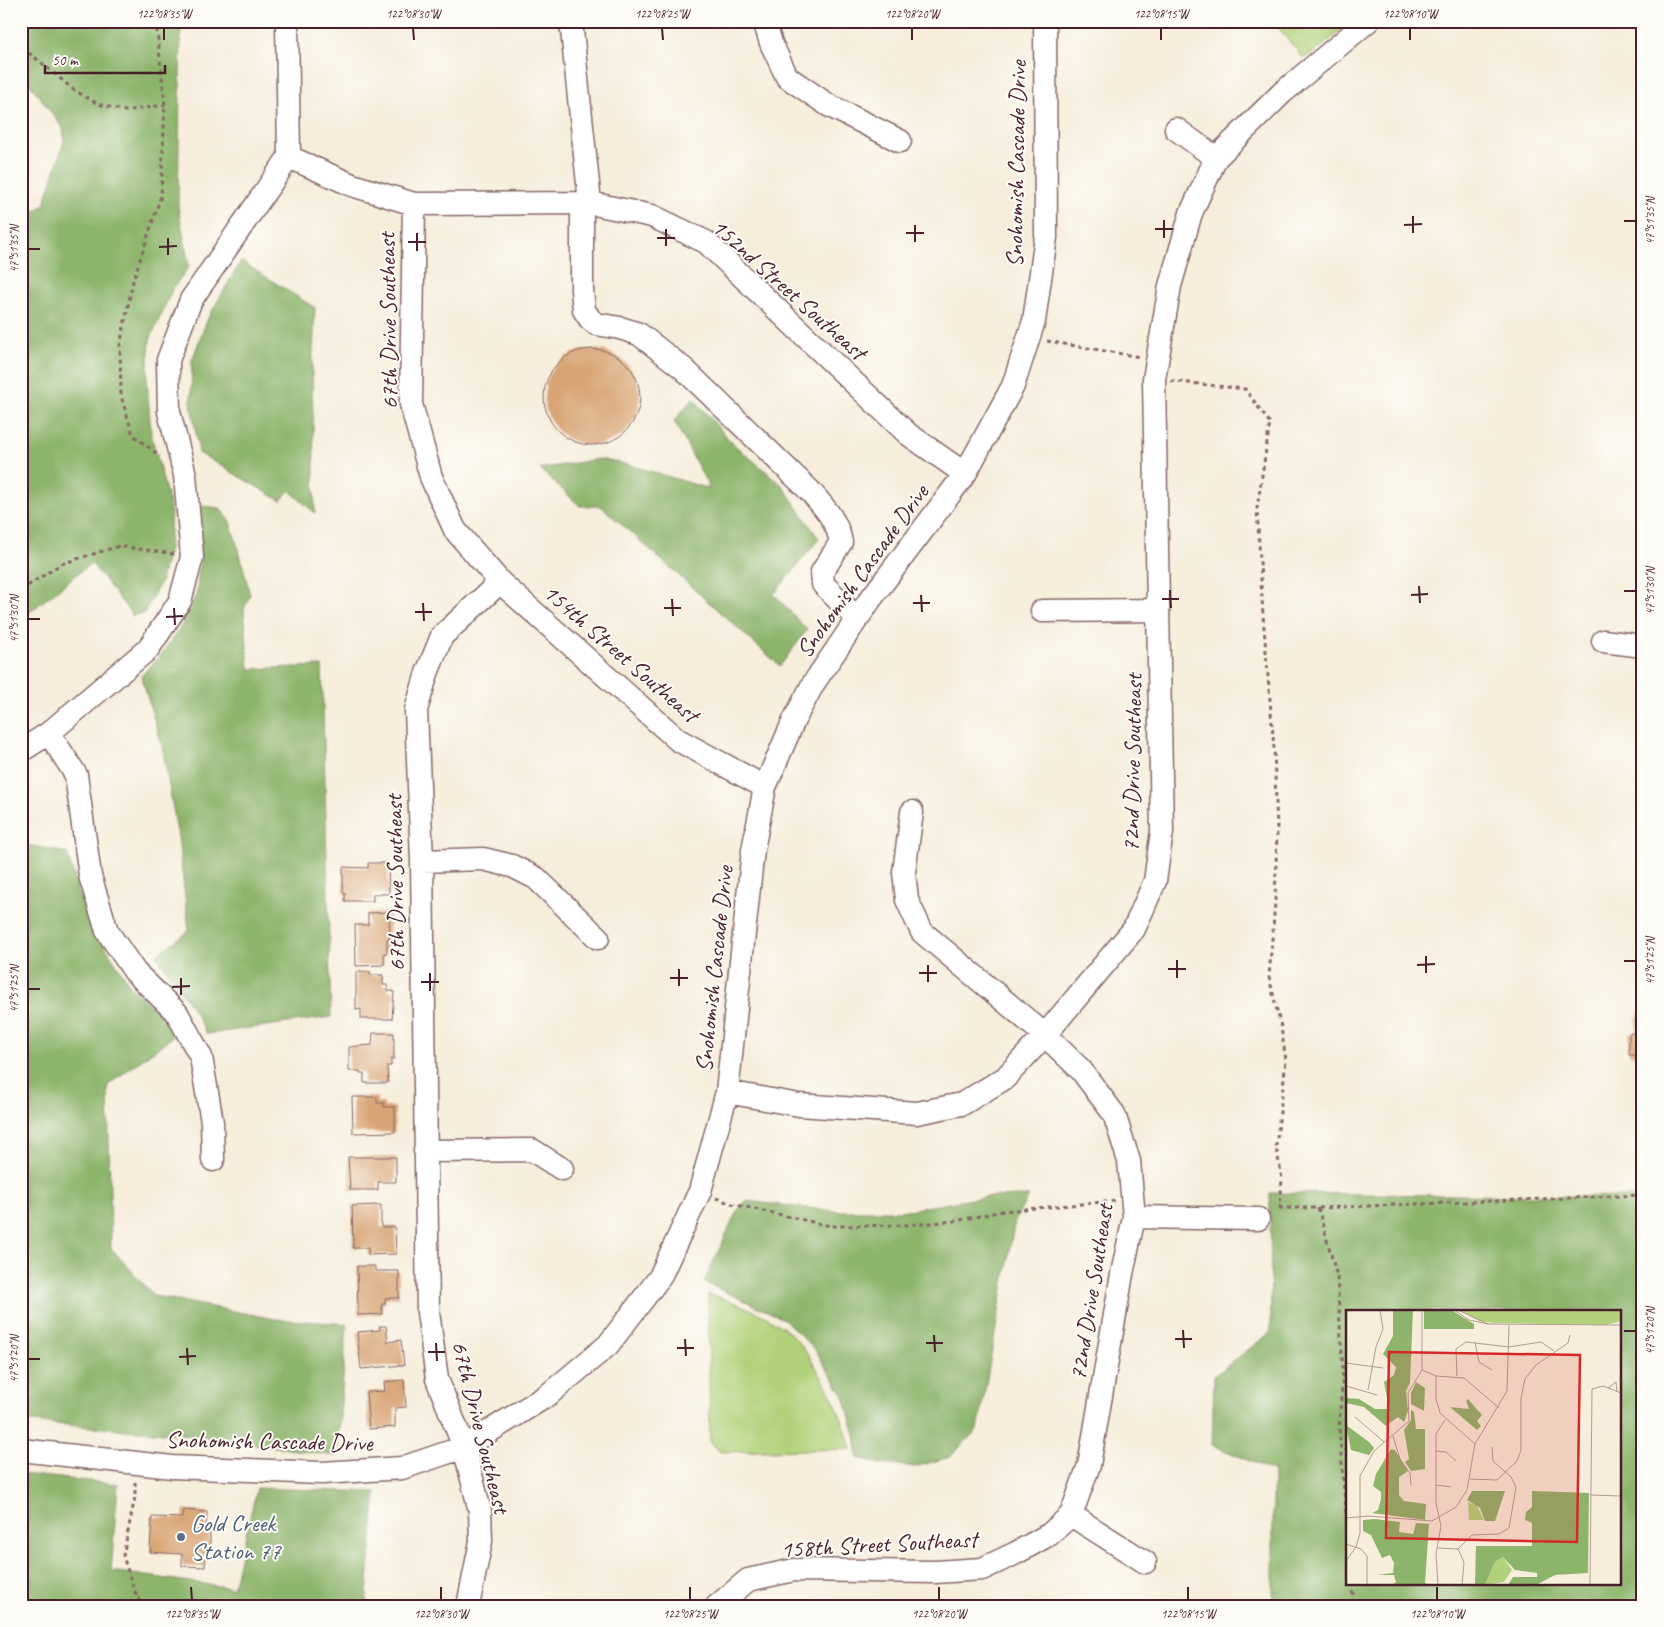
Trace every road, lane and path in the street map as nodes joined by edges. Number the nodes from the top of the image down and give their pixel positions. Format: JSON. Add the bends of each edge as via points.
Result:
{"nodes":[{"id":1,"x":156,"y":21,"type":"edge"},
{"id":2,"x":287,"y":21,"type":"edge"},
{"id":3,"x":570,"y":21,"type":"edge"},
{"id":4,"x":764,"y":21,"type":"edge"},
{"id":5,"x":1045,"y":21,"type":"edge"},
{"id":6,"x":1368,"y":21,"type":"edge"},
{"id":7,"x":21,"y":50,"type":"edge"},
{"id":8,"x":165,"y":105,"type":"junction"},
{"id":9,"x":1176,"y":129,"type":"dead end"},
{"id":10,"x":900,"y":141,"type":"dead end"},
{"id":11,"x":289,"y":157,"type":"junction"},
{"id":12,"x":1216,"y":158,"type":"junction"},
{"id":13,"x":586,"y":203,"type":"junction"},
{"id":14,"x":414,"y":204,"type":"junction"},
{"id":15,"x":1029,"y":338,"type":"junction"},
{"id":16,"x":1156,"y":370,"type":"junction"},
{"id":17,"x":965,"y":474,"type":"junction"},
{"id":18,"x":185,"y":475,"type":"junction"},
{"id":19,"x":192,"y":557,"type":"junction"},
{"id":20,"x":500,"y":582,"type":"junction"},
{"id":21,"x":21,"y":590,"type":"edge"},
{"id":22,"x":1158,"y":610,"type":"junction"},
{"id":23,"x":1042,"y":611,"type":"dead end"},
{"id":24,"x":857,"y":619,"type":"junction"},
{"id":25,"x":1603,"y":641,"type":"dead end"},
{"id":26,"x":1643,"y":646,"type":"edge"},
{"id":27,"x":49,"y":733,"type":"junction"},
{"id":28,"x":21,"y":751,"type":"edge"},
{"id":29,"x":765,"y":787,"type":"junction"},
{"id":30,"x":912,"y":812,"type":"dead end"},
{"id":31,"x":422,"y":861,"type":"junction"},
{"id":32,"x":598,"y":938,"type":"dead end"},
{"id":33,"x":1045,"y":1035,"type":"junction"},
{"id":34,"x":727,"y":1092,"type":"junction"},
{"id":35,"x":425,"y":1151,"type":"junction"},
{"id":36,"x":213,"y":1160,"type":"dead end"},
{"id":37,"x":562,"y":1169,"type":"dead end"},
{"id":38,"x":700,"y":1191,"type":"junction"},
{"id":39,"x":1643,"y":1195,"type":"edge"},
{"id":40,"x":1133,"y":1208,"type":"junction"},
{"id":41,"x":1318,"y":1208,"type":"junction"},
{"id":42,"x":1258,"y":1219,"type":"dead end"},
{"id":43,"x":464,"y":1447,"type":"junction"},
{"id":44,"x":21,"y":1450,"type":"edge"},
{"id":45,"x":134,"y":1464,"type":"junction"},
{"id":46,"x":1346,"y":1514,"type":"edge"},
{"id":47,"x":1071,"y":1515,"type":"junction"},
{"id":48,"x":1145,"y":1562,"type":"dead end"},
{"id":49,"x":1352,"y":1584,"type":"edge"},
{"id":50,"x":143,"y":1606,"type":"edge"},
{"id":51,"x":468,"y":1606,"type":"edge"},
{"id":52,"x":717,"y":1606,"type":"edge"},
{"id":53,"x":1354,"y":1606,"type":"edge"}],
"edges":[{"from":1,"to":8,"type":"path"},
{"from":2,"to":11,"type":"street"},
{"from":3,"to":13,"type":"street"},
{"from":4,"to":10,"type":"street","via":[[787,77],[828,105]]},
{"from":5,"to":15,"type":"street","name":"Snohomish Cascade Drive","via":[[1046,237]]},
{"from":6,"to":12,"type":"street","name":"72nd Drive Southeast","via":[[1282,93]]},
{"from":7,"to":8,"type":"path","via":[[98,104],[125,111]]},
{"from":8,"to":18,"type":"path","via":[[161,196],[133,281],[121,337],[121,396],[133,435]]},
{"from":9,"to":12,"type":"street"},
{"from":11,"to":14,"type":"street","name":"152nd Street Southeast","via":[[352,185]]},
{"from":11,"to":18,"type":"street","via":[[191,300],[168,360],[169,412]]},
{"from":12,"to":16,"type":"street","name":"72nd Drive Southeast","via":[[1191,213],[1170,286]]},
{"from":13,"to":14,"type":"street","name":"152nd Street Southeast"},
{"from":13,"to":17,"type":"street","name":"152nd Street Southeast","via":[[652,216],[706,242],[908,434]]},
{"from":13,"to":24,"type":"street","via":[[582,274],[584,310],[596,324],[639,334],[684,369],[829,512],[841,542],[822,572],[823,584]]},
{"from":14,"to":20,"type":"street","name":"67th Drive Southeast","via":[[411,404],[431,477],[455,530]]},
{"from":15,"to":16,"type":"path"},
{"from":15,"to":17,"type":"street","name":"Snohomish Cascade Drive","via":[[1013,386]]},
{"from":16,"to":22,"type":"street","name":"72nd Drive Southeast"},
{"from":16,"to":41,"type":"path","via":[[1245,389],[1270,423],[1257,508],[1277,829],[1269,977],[1286,1061],[1276,1146],[1282,1179],[1280,1208]]},
{"from":17,"to":24,"type":"street","name":"Snohomish Cascade Drive"},
{"from":18,"to":19,"type":"street"},
{"from":19,"to":21,"type":"path","via":[[119,546],[61,564]]},
{"from":19,"to":27,"type":"street","via":[[180,601],[148,649]]},
{"from":20,"to":29,"type":"street","name":"154th Street Southeast","via":[[678,740]]},
{"from":20,"to":31,"type":"street","name":"67th Drive Southeast","via":[[442,636],[416,710]]},
{"from":22,"to":23,"type":"street"},
{"from":22,"to":33,"type":"street","name":"72nd Drive Southeast","via":[[1162,831],[1154,881],[1134,929]]},
{"from":24,"to":29,"type":"street","name":"Snohomish Cascade Drive","via":[[813,684]]},
{"from":25,"to":26,"type":"street"},
{"from":27,"to":28,"type":"street"},
{"from":27,"to":36,"type":"street","via":[[76,775],[90,876],[108,931],[135,972],[177,1013],[201,1057],[212,1122]]},
{"from":29,"to":34,"type":"street","name":"Snohomish Cascade Drive","via":[[753,850]]},
{"from":30,"to":33,"type":"street","via":[[904,872],[907,900],[922,932]]},
{"from":31,"to":32,"type":"street","via":[[483,859],[512,866],[536,878]]},
{"from":31,"to":35,"type":"street","name":"67th Drive Southeast"},
{"from":33,"to":34,"type":"street","via":[[1005,1078],[962,1104],[917,1113],[799,1105]]},
{"from":33,"to":40,"type":"street","name":"72nd Drive Southeast","via":[[1081,1070],[1114,1114],[1130,1161]]},
{"from":34,"to":38,"type":"street","name":"Snohomish Cascade Drive"},
{"from":35,"to":37,"type":"street","via":[[532,1150]]},
{"from":35,"to":43,"type":"street","name":"67th Drive Southeast","via":[[428,1312],[437,1379]]},
{"from":38,"to":40,"type":"path","via":[[732,1204],[832,1226],[955,1221],[1003,1212]]},
{"from":38,"to":43,"type":"street","name":"Snohomish Cascade Drive","via":[[660,1277],[608,1345],[548,1395]]},
{"from":39,"to":41,"type":"path"},
{"from":40,"to":42,"type":"street"},
{"from":40,"to":47,"type":"street","name":"72nd Drive Southeast","via":[[1089,1465]]},
{"from":41,"to":46,"type":"path","via":[[1337,1276],[1343,1372],[1339,1428]]},
{"from":43,"to":45,"type":"street","name":"Snohomish Cascade Drive","via":[[402,1468],[322,1473]]},
{"from":43,"to":51,"type":"street","name":"67th Drive Southeast","via":[[480,1511],[481,1541]]},
{"from":44,"to":45,"type":"street","name":"Snohomish Cascade Drive"},
{"from":45,"to":50,"type":"path","via":[[135,1497],[123,1556]]},
{"from":47,"to":48,"type":"street"},
{"from":47,"to":52,"type":"street","name":"158th Street Southeast","via":[[1050,1534],[982,1569],[935,1572],[794,1570],[748,1580]]},
{"from":49,"to":53,"type":"path"}]}
